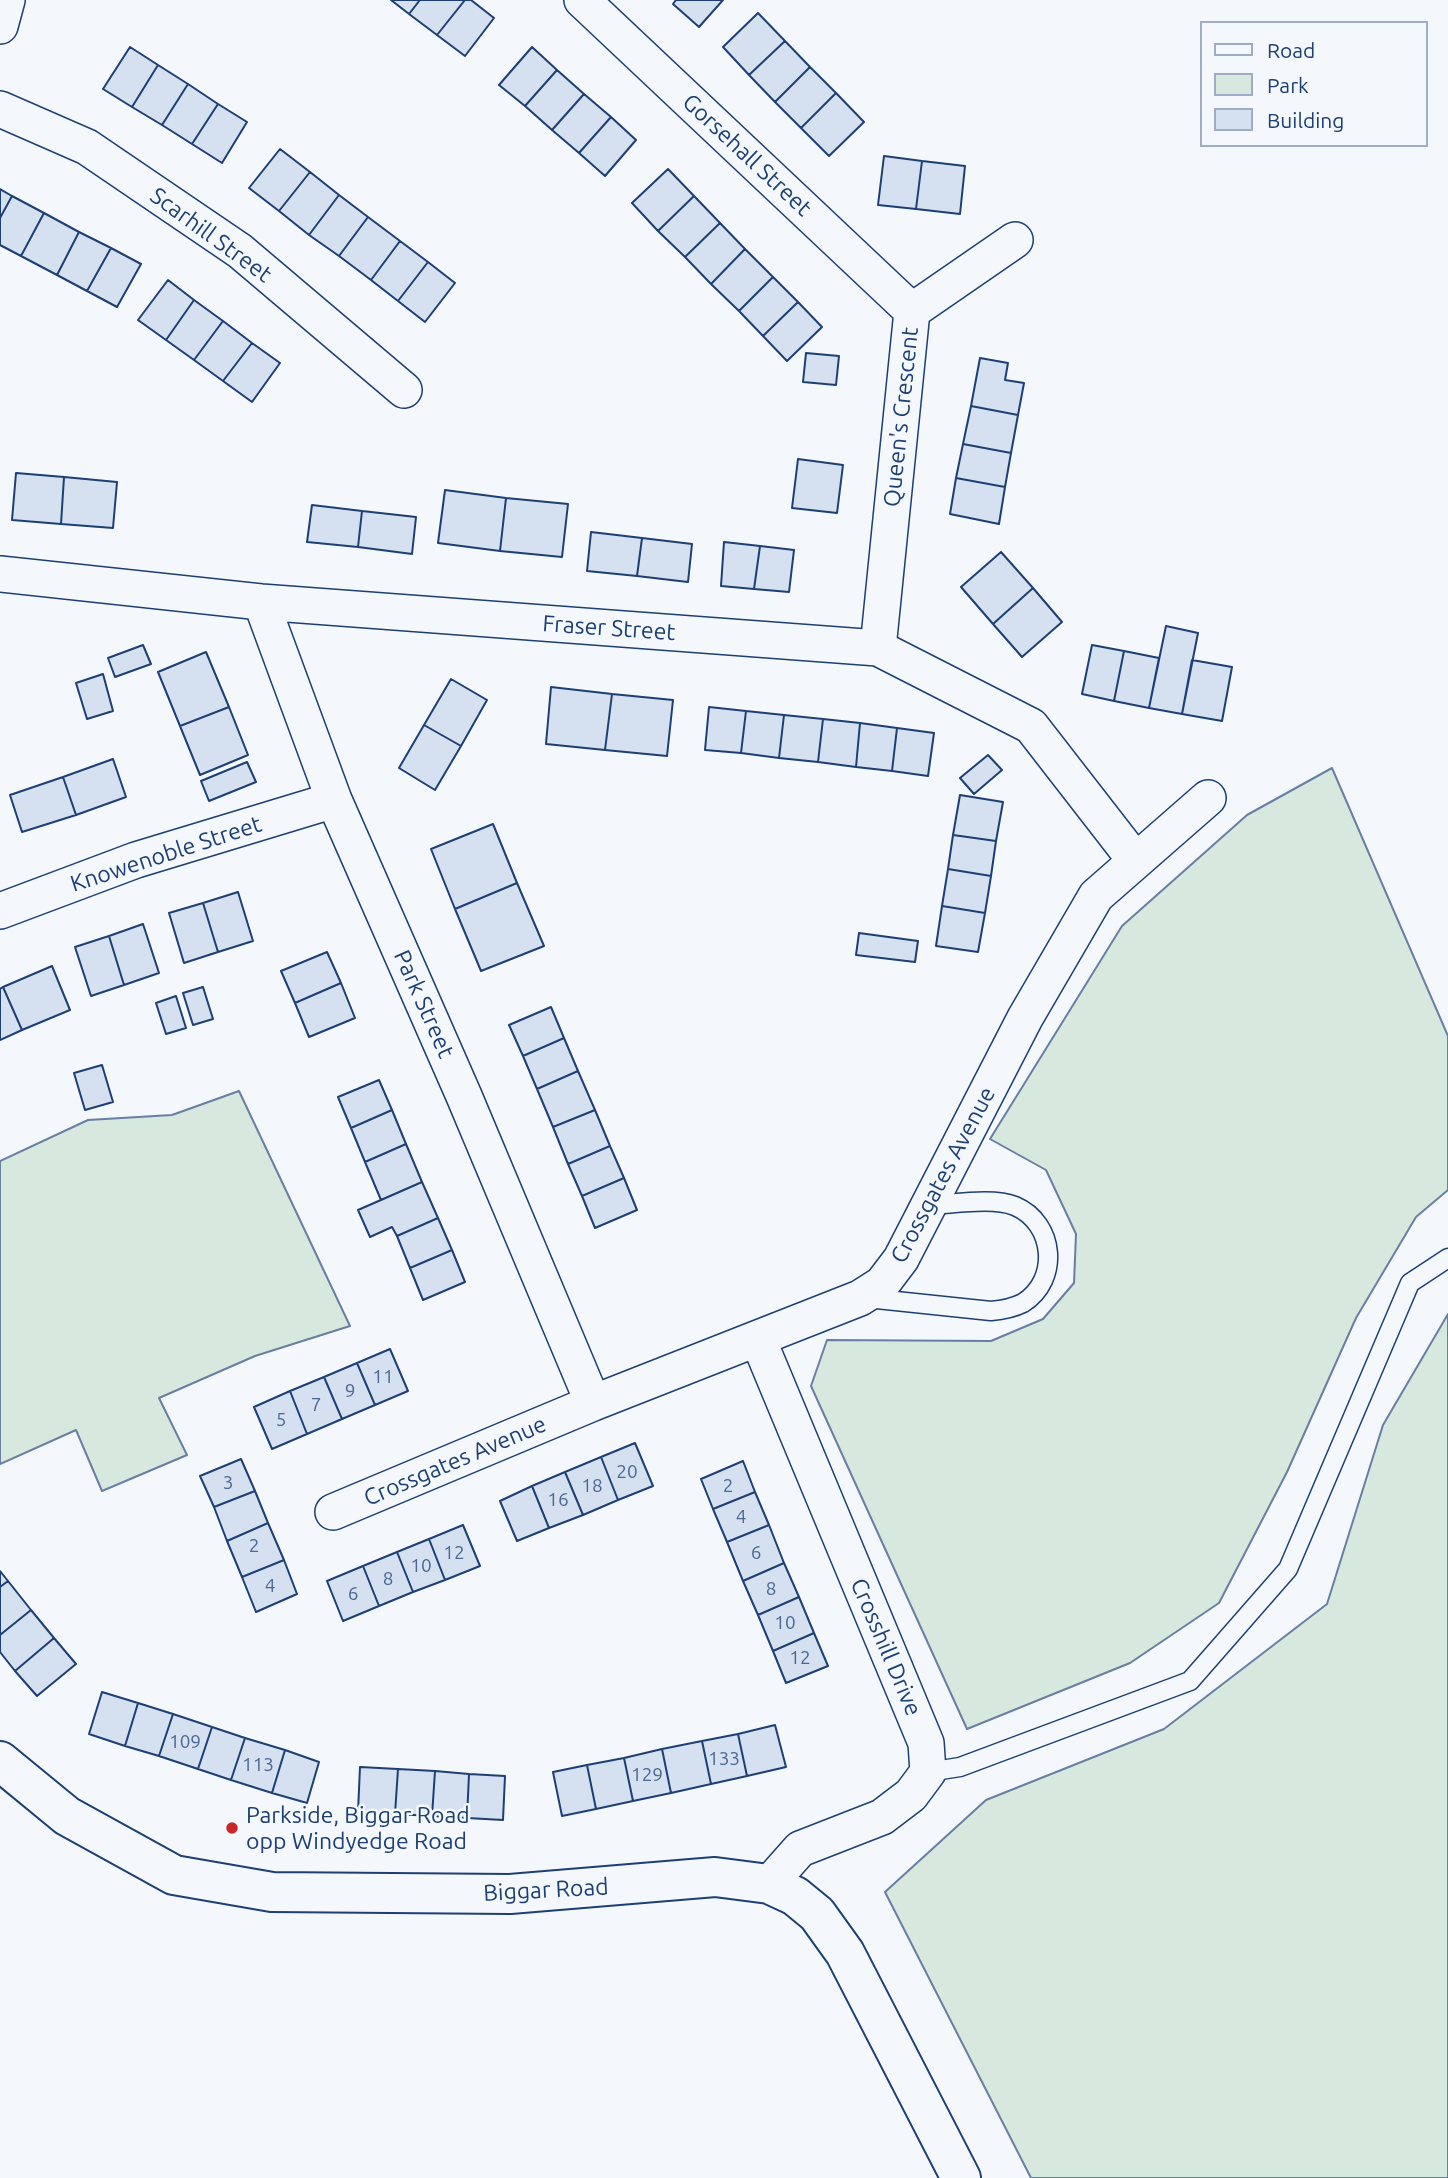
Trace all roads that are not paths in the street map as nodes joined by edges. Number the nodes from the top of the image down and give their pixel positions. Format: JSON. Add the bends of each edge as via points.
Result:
{"nodes":[{"id":1,"x":7,"y":0,"type":"edge"},
{"id":2,"x":582,"y":0,"type":"edge"},
{"id":3,"x":0,"y":26,"type":"edge"},
{"id":4,"x":0,"y":109,"type":"edge"},
{"id":5,"x":1015,"y":240,"type":"dead end"},
{"id":6,"x":912,"y":311,"type":"junction"},
{"id":7,"x":404,"y":390,"type":"dead end"},
{"id":8,"x":0,"y":574,"type":"edge"},
{"id":9,"x":261,"y":602,"type":"junction"},
{"id":10,"x":878,"y":648,"type":"junction"},
{"id":11,"x":1208,"y":798,"type":"dead end"},
{"id":12,"x":334,"y":800,"type":"junction"},
{"id":13,"x":1135,"y":860,"type":"junction"},
{"id":14,"x":0,"y":911,"type":"edge"},
{"id":15,"x":929,"y":1205,"type":"junction"},
{"id":16,"x":1448,"y":1258,"type":"edge"},
{"id":17,"x":860,"y":1298,"type":"junction"},
{"id":18,"x":758,"y":1339,"type":"junction"},
{"id":19,"x":593,"y":1403,"type":"junction"},
{"id":20,"x":333,"y":1512,"type":"dead end"},
{"id":21,"x":0,"y":1761,"type":"edge"},
{"id":22,"x":928,"y":1772,"type":"junction"},
{"id":23,"x":769,"y":1884,"type":"junction"},
{"id":24,"x":961,"y":2178,"type":"edge"}],
"edges":[{"from":1,"to":3,"type":"street"},
{"from":2,"to":6,"type":"street","name":"Gorsehall Street"},
{"from":4,"to":7,"type":"street","name":"Scarhill Street","via":[[87,147],[240,251]]},
{"from":5,"to":6,"type":"street","name":"Queen's Crescent"},
{"from":6,"to":10,"type":"street","name":"Queen's Crescent"},
{"from":8,"to":9,"type":"street","name":"Fraser Street"},
{"from":9,"to":10,"type":"street","name":"Fraser Street"},
{"from":9,"to":12,"type":"street","name":"Park Street"},
{"from":10,"to":13,"type":"street","name":"Fraser Street","via":[[1031,726]]},
{"from":11,"to":13,"type":"street","name":"Crossgates Avenue"},
{"from":12,"to":14,"type":"street","name":"Knowenoble Street","via":[[136,860]]},
{"from":12,"to":19,"type":"street","name":"Park Street"},
{"from":13,"to":15,"type":"street","name":"Crossgates Avenue","via":[[1096,896],[1025,1018]]},
{"from":15,"to":17,"type":"street","name":"Crossgates Avenue","via":[[901,1259],[882,1284]]},
{"from":15,"to":17,"type":"lane","via":[[998,1202],[1030,1215],[1047,1243],[1049,1264],[1034,1294],[1007,1309],[991,1311]]},
{"from":16,"to":22,"type":"lane","via":[[1410,1283],[1288,1569],[1190,1681],[960,1767]]},
{"from":17,"to":18,"type":"street","name":"Crossgates Avenue"},
{"from":18,"to":19,"type":"street","name":"Crossgates Avenue"},
{"from":18,"to":22,"type":"street","name":"Crosshill Drive","via":[[926,1743]]},
{"from":19,"to":20,"type":"street","name":"Crossgates Avenue"},
{"from":21,"to":23,"type":"street","name":"Biggar Road","via":[[67,1816],[174,1875],[272,1892],[510,1894],[715,1877]]},
{"from":22,"to":23,"type":"street","via":[[897,1808],[800,1850]]},
{"from":23,"to":24,"type":"street","name":"Biggar Road","via":[[795,1896],[817,1914],[845,1953]]}]}
